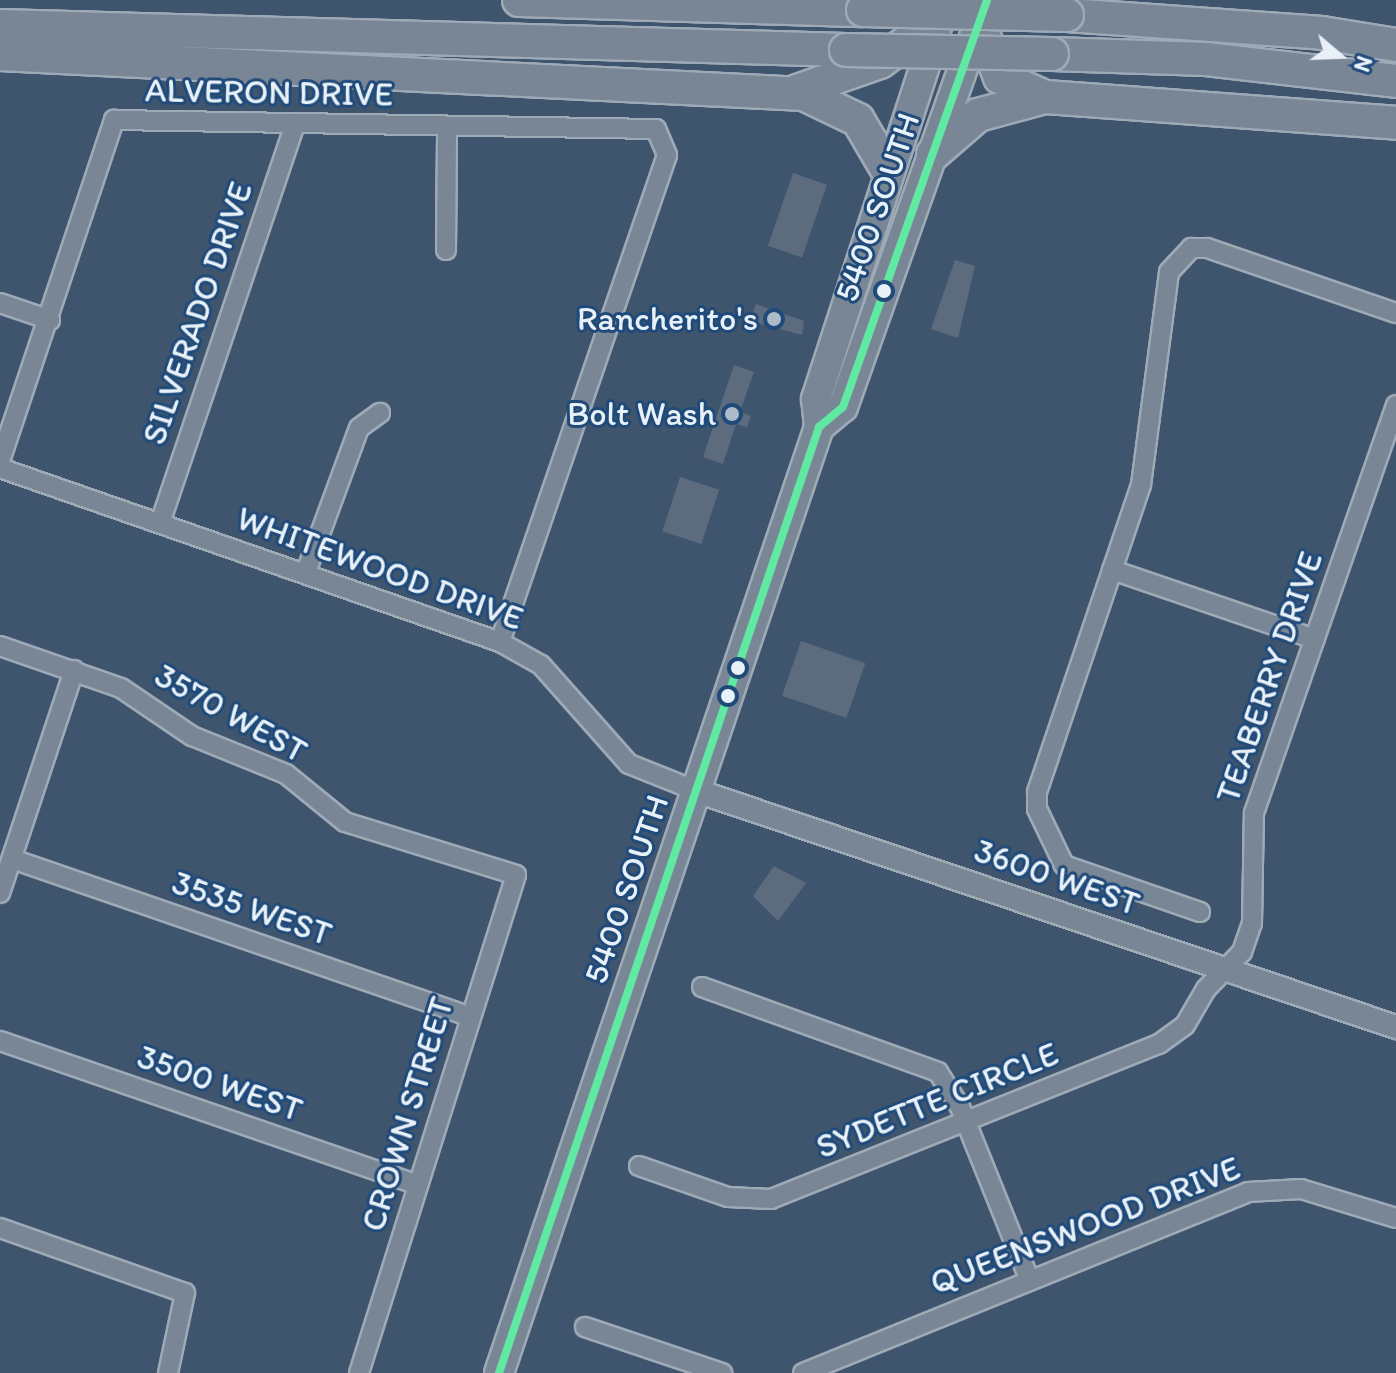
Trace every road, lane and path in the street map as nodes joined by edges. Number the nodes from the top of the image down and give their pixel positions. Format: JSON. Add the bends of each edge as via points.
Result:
{"nodes":[{"id":1,"x":519,"y":0,"type":"edge"},
{"id":2,"x":1009,"y":0,"type":"edge"},
{"id":3,"x":957,"y":19,"type":"edge"},
{"id":4,"x":0,"y":26,"type":"edge"},
{"id":5,"x":1396,"y":45,"type":"edge"},
{"id":6,"x":0,"y":54,"type":"edge"},
{"id":7,"x":1396,"y":81,"type":"edge"},
{"id":8,"x":789,"y":93,"type":"junction"},
{"id":9,"x":1045,"y":97,"type":"junction"},
{"id":10,"x":1396,"y":123,"type":"edge"},
{"id":11,"x":295,"y":124,"type":"junction"},
{"id":12,"x":447,"y":129,"type":"junction"},
{"id":13,"x":933,"y":154,"type":"junction"},
{"id":14,"x":888,"y":171,"type":"junction"},
{"id":15,"x":446,"y":250,"type":"dead end"},
{"id":16,"x":0,"y":303,"type":"edge"},
{"id":17,"x":1396,"y":313,"type":"edge"},
{"id":18,"x":50,"y":320,"type":"junction"},
{"id":19,"x":1396,"y":405,"type":"edge"},
{"id":20,"x":380,"y":413,"type":"dead end"},
{"id":21,"x":819,"y":427,"type":"junction"},
{"id":22,"x":0,"y":461,"type":"edge"},
{"id":23,"x":0,"y":468,"type":"edge"},
{"id":24,"x":160,"y":523,"type":"junction"},
{"id":25,"x":1112,"y":570,"type":"junction"},
{"id":26,"x":306,"y":572,"type":"junction"},
{"id":27,"x":1315,"y":639,"type":"junction"},
{"id":28,"x":500,"y":642,"type":"junction"},
{"id":29,"x":0,"y":646,"type":"edge"},
{"id":30,"x":74,"y":670,"type":"junction"},
{"id":31,"x":697,"y":791,"type":"junction"},
{"id":32,"x":12,"y":859,"type":"junction"},
{"id":33,"x":516,"y":875,"type":"joint"},
{"id":34,"x":0,"y":893,"type":"edge"},
{"id":35,"x":1200,"y":912,"type":"dead end"},
{"id":36,"x":1225,"y":969,"type":"junction"},
{"id":37,"x":702,"y":987,"type":"dead end"},
{"id":38,"x":471,"y":1017,"type":"junction"},
{"id":39,"x":1396,"y":1027,"type":"edge"},
{"id":40,"x":0,"y":1041,"type":"edge"},
{"id":41,"x":967,"y":1123,"type":"junction"},
{"id":42,"x":639,"y":1166,"type":"dead end"},
{"id":43,"x":418,"y":1185,"type":"junction"},
{"id":44,"x":1396,"y":1218,"type":"edge"},
{"id":45,"x":0,"y":1228,"type":"edge"},
{"id":46,"x":1029,"y":1279,"type":"junction"},
{"id":47,"x":585,"y":1327,"type":"dead end"},
{"id":48,"x":168,"y":1373,"type":"edge"},
{"id":49,"x":359,"y":1373,"type":"edge"},
{"id":50,"x":499,"y":1373,"type":"edge"},
{"id":51,"x":722,"y":1373,"type":"edge"},
{"id":52,"x":803,"y":1373,"type":"edge"}],
"edges":[{"from":1,"to":5,"type":"highway","bridge":true,"via":[[1067,15],[1322,33]]},
{"from":2,"to":3,"type":"highway"},
{"from":3,"to":8,"type":"highway","via":[[859,73]]},
{"from":3,"to":9,"type":"highway","via":[[1000,77]]},
{"from":3,"to":13,"type":"main road","name":"5400 SOUTH"},
{"from":3,"to":14,"type":"main road","name":"5400 SOUTH"},
{"from":4,"to":7,"type":"highway","bridge":true,"via":[[1206,59]]},
{"from":6,"to":8,"type":"highway"},
{"from":8,"to":14,"type":"highway","via":[[819,97],[851,114],[877,143]]},
{"from":9,"to":10,"type":"highway"},
{"from":9,"to":13,"type":"highway","via":[[978,115]]},
{"from":11,"to":12,"type":"street","name":"ALVERON DRIVE"},
{"from":11,"to":18,"type":"street","name":"ALVERON DRIVE","via":[[114,120]]},
{"from":11,"to":24,"type":"street","name":"SILVERADO DRIVE"},
{"from":12,"to":15,"type":"street"},
{"from":12,"to":28,"type":"street","name":"ALVERON DRIVE","via":[[644,127],[656,129],[667,155]]},
{"from":13,"to":21,"type":"main road","name":"5400 SOUTH","via":[[843,407]]},
{"from":14,"to":21,"type":"main road","name":"5400 SOUTH","via":[[816,399]]},
{"from":16,"to":18,"type":"street"},
{"from":17,"to":25,"type":"street","via":[[1207,248],[1179,258],[1169,272],[1141,485]]},
{"from":18,"to":22,"type":"street","name":"ALVERON DRIVE"},
{"from":19,"to":27,"type":"street","name":"TEABERRY DRIVE"},
{"from":20,"to":26,"type":"street","via":[[359,428]]},
{"from":21,"to":31,"type":"main road","name":"5400 SOUTH"},
{"from":23,"to":24,"type":"street","name":"WHITEWOOD DRIVE"},
{"from":24,"to":26,"type":"street","name":"WHITEWOOD DRIVE"},
{"from":25,"to":27,"type":"street"},
{"from":25,"to":35,"type":"street","via":[[1037,792],[1037,809],[1064,865]]},
{"from":26,"to":28,"type":"street","name":"WHITEWOOD DRIVE"},
{"from":27,"to":36,"type":"street","name":"TEABERRY DRIVE","via":[[1254,813],[1252,923],[1242,952]]},
{"from":28,"to":31,"type":"street","name":"WHITEWOOD DRIVE","via":[[541,665],[629,764]]},
{"from":29,"to":30,"type":"street","name":"3570 WEST"},
{"from":30,"to":32,"type":"street"},
{"from":30,"to":33,"type":"street","name":"3570 WEST","via":[[121,688],[192,736],[268,763],[345,822]]},
{"from":31,"to":36,"type":"street","name":"3600 WEST"},
{"from":31,"to":50,"type":"main road","name":"5400 SOUTH"},
{"from":32,"to":34,"type":"street"},
{"from":32,"to":38,"type":"street","name":"3535 WEST"},
{"from":33,"to":38,"type":"street","name":"CROWN STREET"},
{"from":36,"to":39,"type":"street","name":"3600 WEST"},
{"from":36,"to":41,"type":"street","name":"SYDETTE CIRCLE","via":[[1166,1040]]},
{"from":37,"to":41,"type":"street","via":[[925,1064],[948,1084]]},
{"from":38,"to":43,"type":"street","name":"CROWN STREET"},
{"from":40,"to":43,"type":"street","name":"3500 WEST"},
{"from":41,"to":42,"type":"street","name":"SYDETTE CIRCLE","via":[[771,1199],[728,1197]]},
{"from":41,"to":46,"type":"street"},
{"from":43,"to":49,"type":"street","name":"CROWN STREET"},
{"from":44,"to":46,"type":"street","name":"QUEENSWOOD DRIVE","via":[[1301,1189],[1262,1190]]},
{"from":45,"to":48,"type":"street","via":[[185,1293]]},
{"from":46,"to":52,"type":"street","name":"QUEENSWOOD DRIVE"},
{"from":47,"to":51,"type":"street"}]}
